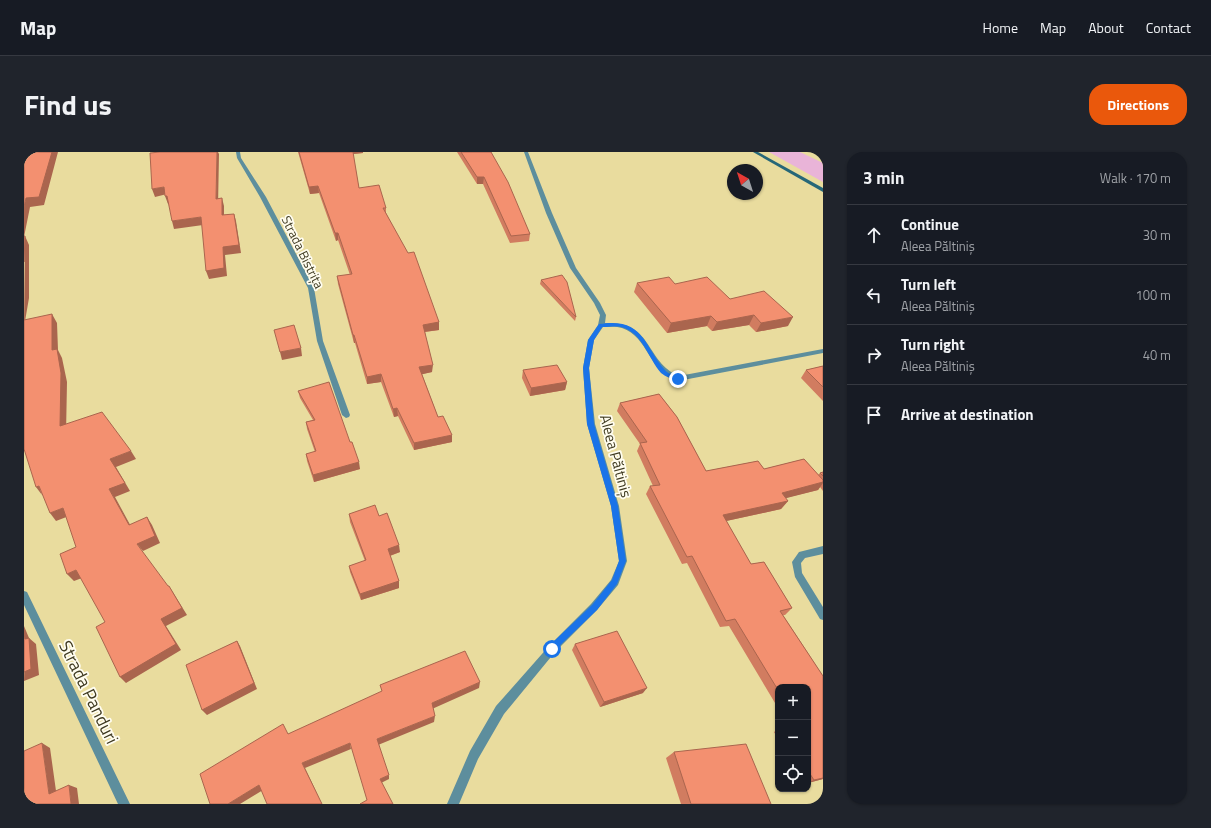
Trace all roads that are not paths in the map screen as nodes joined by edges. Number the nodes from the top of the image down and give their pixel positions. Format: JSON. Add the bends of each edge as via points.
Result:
{"nodes":[{"id":1,"x":238,"y":152,"type":"edge"},
{"id":2,"x":526,"y":152,"type":"edge"},
{"id":3,"x":755,"y":152,"type":"edge"},
{"id":4,"x":823,"y":190,"type":"edge"},
{"id":5,"x":601,"y":326,"type":"junction"},
{"id":6,"x":823,"y":351,"type":"edge"},
{"id":7,"x":346,"y":415,"type":"dead end"},
{"id":8,"x":823,"y":550,"type":"edge"},
{"id":9,"x":24,"y":595,"type":"edge"},
{"id":10,"x":823,"y":616,"type":"edge"},
{"id":11,"x":124,"y":804,"type":"edge"},
{"id":12,"x":453,"y":804,"type":"edge"}],
"edges":[{"from":1,"to":7,"type":"street","name":"Strada Bistrița","via":[[311,288],[320,341]]},
{"from":2,"to":5,"type":"street","via":[[573,268],[603,314]]},
{"from":3,"to":4,"type":"main road"},
{"from":5,"to":6,"type":"street","via":[[622,326],[633,331],[645,343],[664,372],[678,379]]},
{"from":5,"to":12,"type":"street","name":"Aleea Păltiniș","via":[[591,340],[586,368],[590,424],[615,506],[623,561],[615,582],[552,649],[500,710],[474,755]]},
{"from":8,"to":10,"type":"street","via":[[802,554],[796,562],[798,574]]},
{"from":9,"to":11,"type":"street","name":"Strada Panduri"}]}
